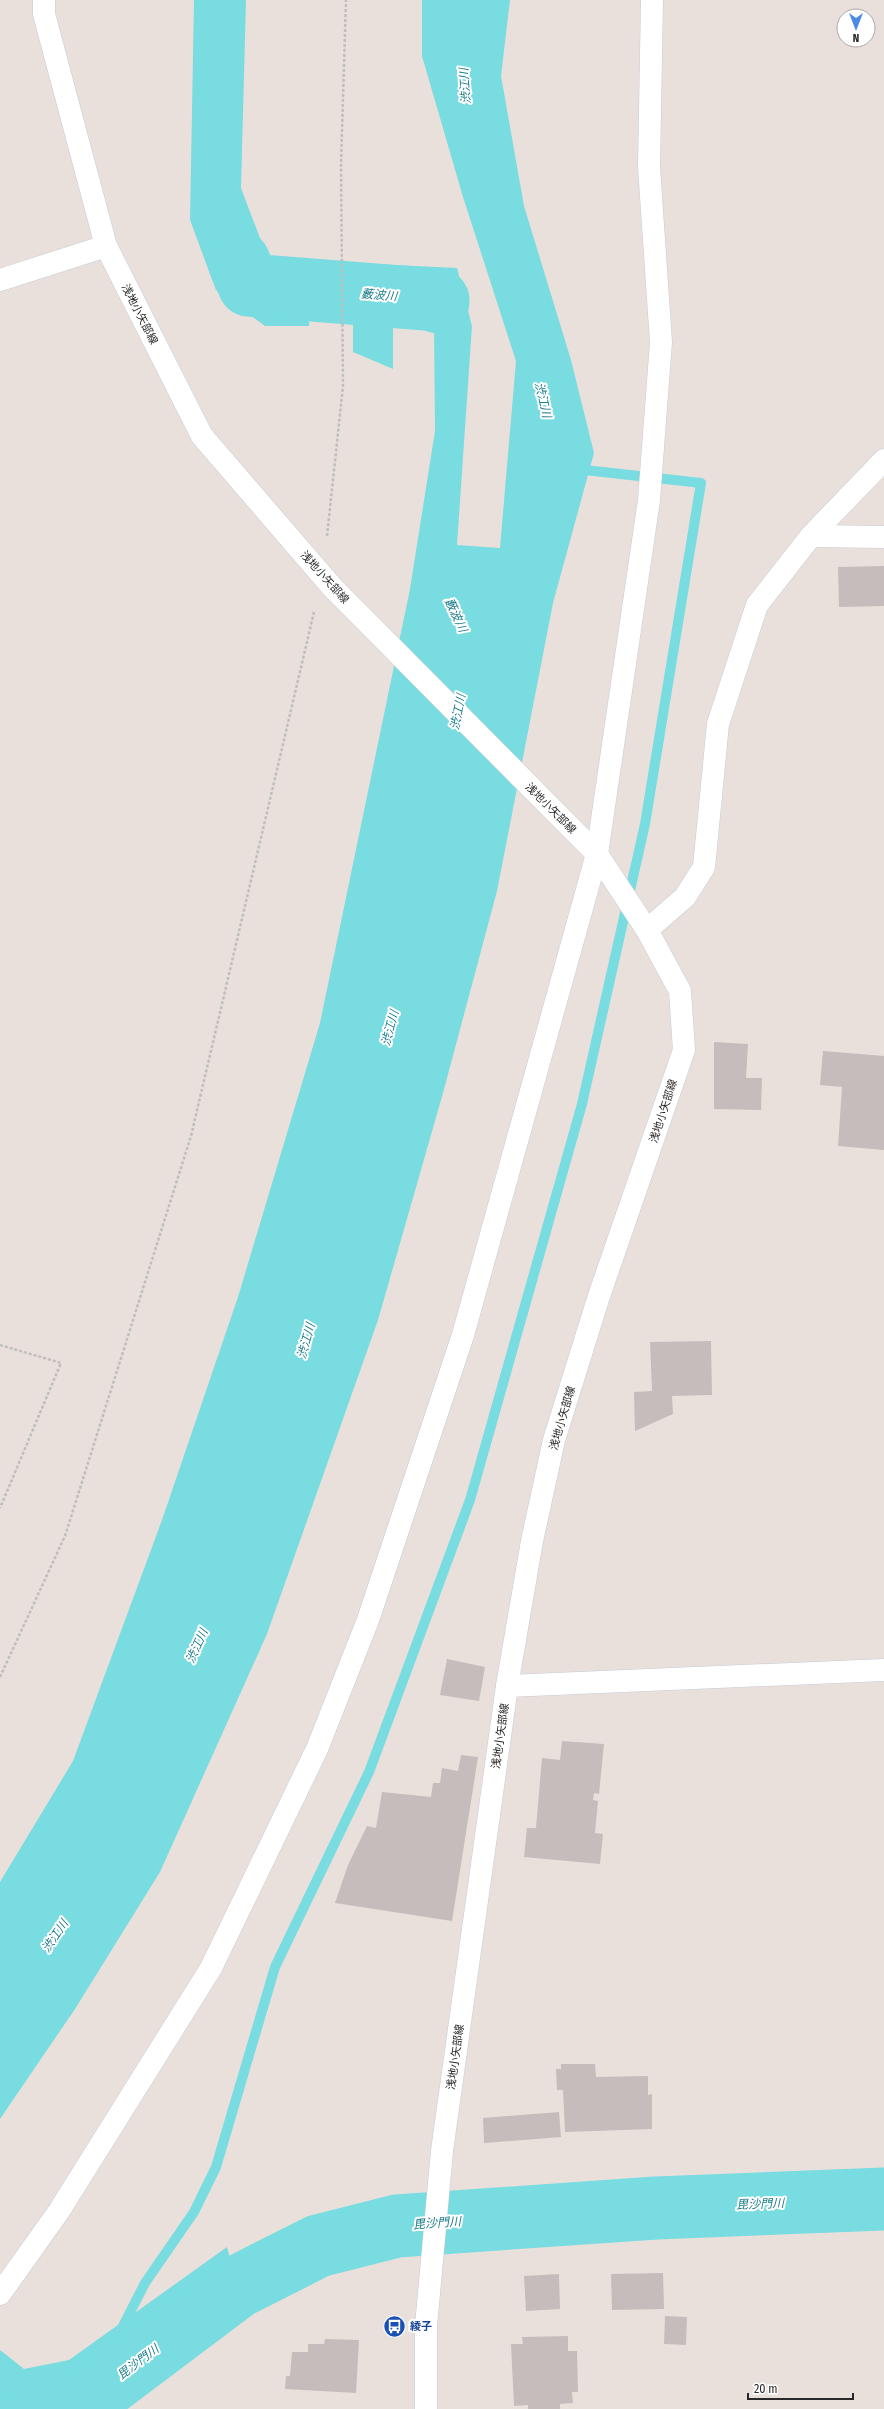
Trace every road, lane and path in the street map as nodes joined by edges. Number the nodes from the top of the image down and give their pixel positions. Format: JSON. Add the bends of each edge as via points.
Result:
{"nodes":[{"id":1,"x":44,"y":0,"type":"edge"},
{"id":2,"x":346,"y":0,"type":"edge"},
{"id":3,"x":652,"y":0,"type":"edge"},
{"id":4,"x":106,"y":246,"type":"junction"},
{"id":5,"x":0,"y":280,"type":"edge"},
{"id":6,"x":884,"y":460,"type":"edge"},
{"id":7,"x":811,"y":536,"type":"junction"},
{"id":8,"x":884,"y":537,"type":"edge"},
{"id":9,"x":323,"y":576,"type":"junction"},
{"id":10,"x":596,"y":854,"type":"junction"},
{"id":11,"x":647,"y":930,"type":"junction"},
{"id":12,"x":0,"y":1346,"type":"edge"},
{"id":13,"x":0,"y":1508,"type":"edge"},
{"id":14,"x":884,"y":1670,"type":"edge"},
{"id":15,"x":0,"y":1677,"type":"edge"},
{"id":16,"x":507,"y":1686,"type":"junction"},
{"id":17,"x":0,"y":2294,"type":"edge"},
{"id":18,"x":426,"y":2409,"type":"edge"}],
"edges":[{"from":1,"to":4,"type":"street","name":"浅地小矢部線","via":[[44,14]]},
{"from":2,"to":9,"type":"path","via":[[341,164],[343,386]]},
{"from":3,"to":10,"type":"street","via":[[649,167],[661,342],[649,500]]},
{"from":4,"to":5,"type":"street"},
{"from":4,"to":9,"type":"street","name":"浅地小矢部線","via":[[202,436]]},
{"from":6,"to":7,"type":"street"},
{"from":7,"to":8,"type":"street"},
{"from":7,"to":11,"type":"street","via":[[754,612],[718,724],[704,867],[685,897]]},
{"from":9,"to":10,"type":"street","name":"浅地小矢部線"},
{"from":9,"to":15,"type":"path","via":[[191,1136],[65,1536]]},
{"from":10,"to":11,"type":"street","name":"浅地小矢部線"},
{"from":10,"to":17,"type":"street","via":[[463,1335],[368,1620],[317,1749],[211,1968],[58,2211]]},
{"from":11,"to":16,"type":"street","name":"浅地小矢部線","via":[[680,991],[684,1050],[599,1296],[554,1440],[532,1541]]},
{"from":12,"to":13,"type":"path","via":[[61,1363]]},
{"from":14,"to":16,"type":"street"},
{"from":16,"to":18,"type":"street","name":"浅地小矢部線","via":[[442,2151],[426,2326]]}]}
